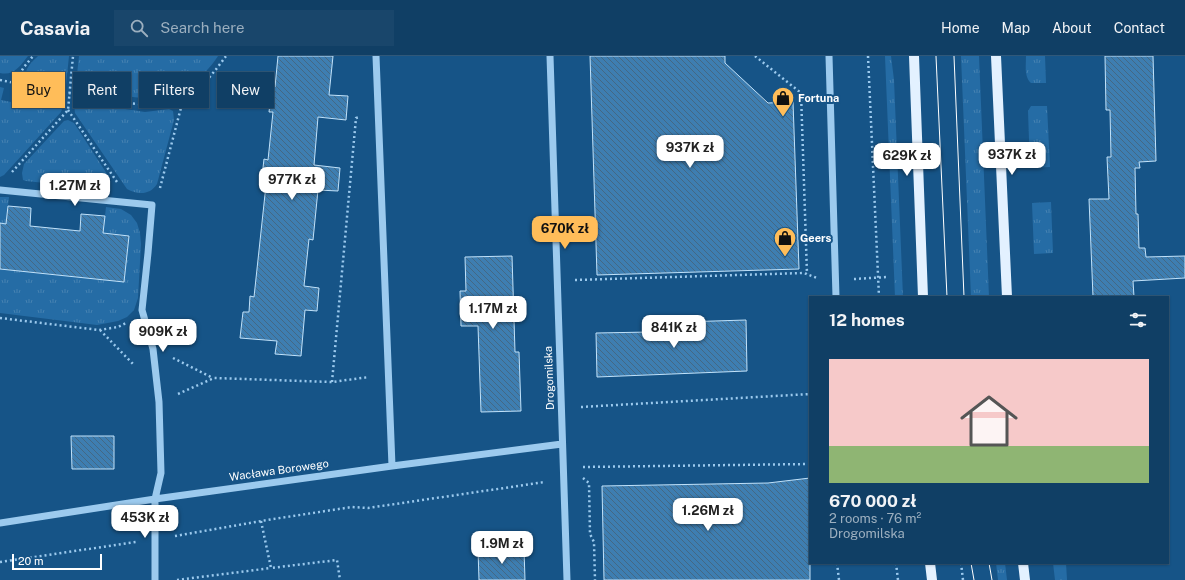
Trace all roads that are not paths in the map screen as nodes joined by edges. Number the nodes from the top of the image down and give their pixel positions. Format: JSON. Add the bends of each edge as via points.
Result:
{"nodes":[{"id":1,"x":376,"y":56,"type":"edge"},
{"id":2,"x":550,"y":56,"type":"edge"},
{"id":3,"x":829,"y":56,"type":"edge"},
{"id":4,"x":914,"y":56,"type":"edge"},
{"id":5,"x":996,"y":56,"type":"edge"},
{"id":6,"x":0,"y":190,"type":"edge"},
{"id":7,"x":836,"y":296,"type":"edge"},
{"id":8,"x":923,"y":296,"type":"edge"},
{"id":9,"x":1007,"y":296,"type":"edge"},
{"id":10,"x":562,"y":444,"type":"junction"},
{"id":11,"x":392,"y":466,"type":"junction"},
{"id":12,"x":155,"y":499,"type":"junction"},
{"id":13,"x":0,"y":523,"type":"edge"},
{"id":14,"x":930,"y":564,"type":"edge"},
{"id":15,"x":1023,"y":564,"type":"edge"},
{"id":16,"x":155,"y":580,"type":"edge"},
{"id":17,"x":567,"y":580,"type":"edge"},
{"id":18,"x":932,"y":580,"type":"edge"},
{"id":19,"x":1025,"y":580,"type":"edge"}],
"edges":[{"from":1,"to":11,"type":"street"},
{"from":2,"to":10,"type":"street","name":"Drogomilska"},
{"from":3,"to":7,"type":"street"},
{"from":4,"to":8,"type":"main road"},
{"from":5,"to":9,"type":"main road"},
{"from":6,"to":12,"type":"street","via":[[152,205],[142,310],[153,349],[159,402],[161,473]]},
{"from":10,"to":11,"type":"street","name":"Wacława Borowego"},
{"from":10,"to":17,"type":"street","name":"Drogomilska"},
{"from":11,"to":12,"type":"street","name":"Wacława Borowego"},
{"from":12,"to":13,"type":"street","name":"Wacława Borowego"},
{"from":12,"to":16,"type":"street"},
{"from":14,"to":18,"type":"main road"},
{"from":15,"to":19,"type":"main road"}]}
